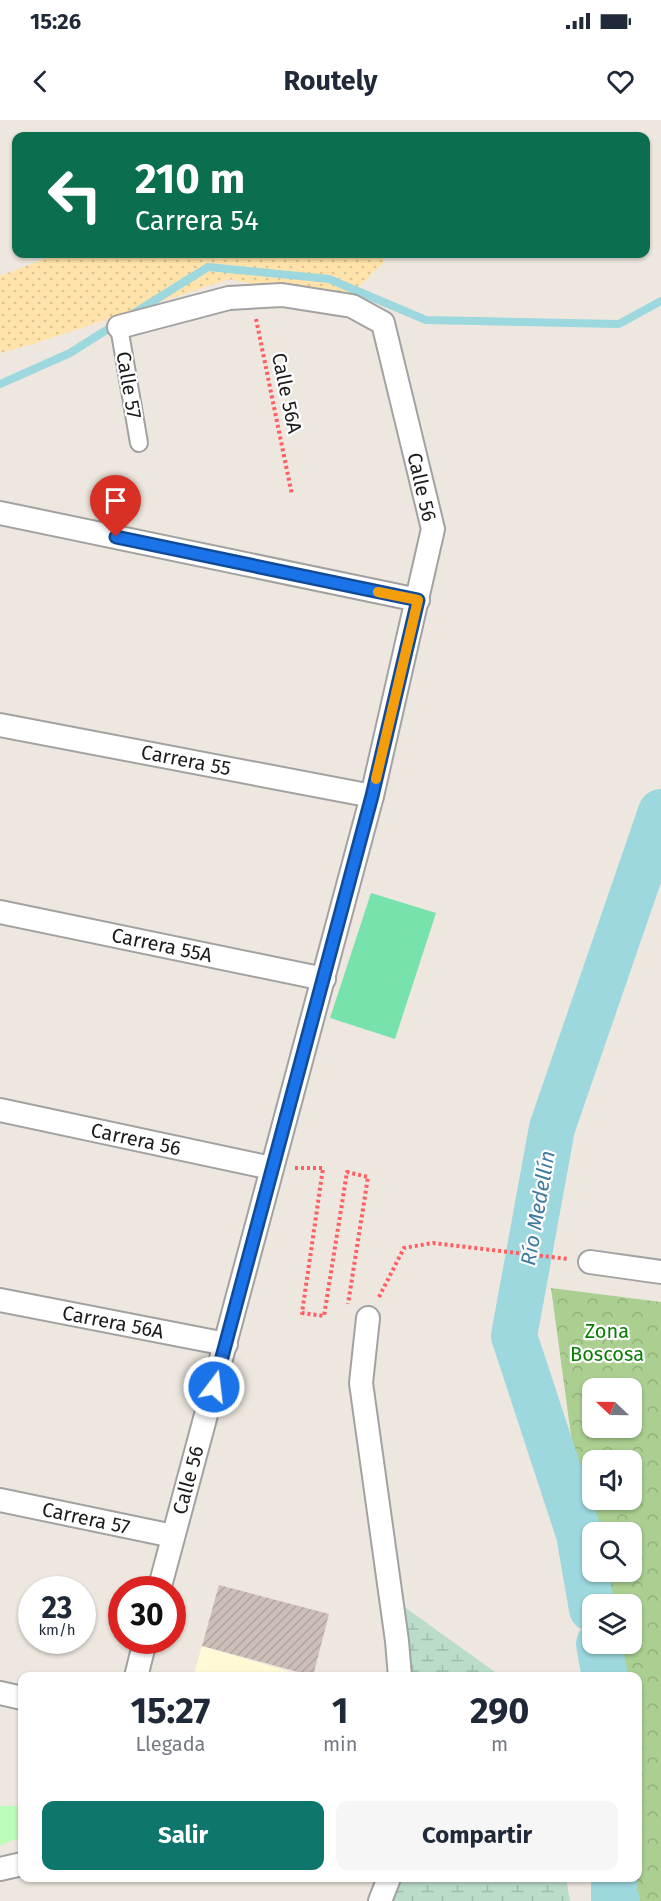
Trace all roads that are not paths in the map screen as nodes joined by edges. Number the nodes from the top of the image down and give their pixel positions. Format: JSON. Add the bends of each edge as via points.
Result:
{"nodes":[{"id":1,"x":119,"y":327,"type":"joint"},
{"id":2,"x":139,"y":443,"type":"dead end"},
{"id":3,"x":0,"y":513,"type":"edge"},
{"id":4,"x":418,"y":600,"type":"junction"},
{"id":5,"x":0,"y":725,"type":"edge"},
{"id":6,"x":372,"y":796,"type":"junction"},
{"id":7,"x":0,"y":912,"type":"edge"},
{"id":8,"x":324,"y":979,"type":"junction"},
{"id":9,"x":0,"y":1110,"type":"edge"},
{"id":10,"x":271,"y":1168,"type":"junction"},
{"id":11,"x":590,"y":1262,"type":"road end"},
{"id":12,"x":661,"y":1272,"type":"edge"},
{"id":13,"x":0,"y":1300,"type":"edge"},
{"id":14,"x":368,"y":1318,"type":"road end"},
{"id":15,"x":226,"y":1344,"type":"junction"},
{"id":16,"x":0,"y":1500,"type":"edge"},
{"id":17,"x":173,"y":1536,"type":"junction"},
{"id":18,"x":163,"y":1576,"type":"edge"},
{"id":19,"x":142,"y":1654,"type":"edge"},
{"id":20,"x":137,"y":1672,"type":"edge"},
{"id":21,"x":400,"y":1672,"type":"edge"},
{"id":22,"x":0,"y":1693,"type":"edge"},
{"id":23,"x":18,"y":1697,"type":"edge"},
{"id":24,"x":18,"y":1864,"type":"edge"},
{"id":25,"x":0,"y":1869,"type":"edge"},
{"id":26,"x":387,"y":1882,"type":"edge"},
{"id":27,"x":380,"y":1901,"type":"edge"}],
"edges":[{"from":1,"to":2,"type":"street","name":"Calle 57"},
{"from":1,"to":4,"type":"street","name":"Calle 56","via":[[229,298],[282,295],[352,306],[383,323],[433,529]]},
{"from":3,"to":4,"type":"street"},
{"from":4,"to":6,"type":"street","name":"Calle 56"},
{"from":5,"to":6,"type":"street","name":"Carrera 55"},
{"from":6,"to":8,"type":"street","name":"Calle 56"},
{"from":7,"to":8,"type":"street","name":"Carrera 55A"},
{"from":8,"to":10,"type":"street","name":"Calle 56"},
{"from":9,"to":10,"type":"street","name":"Carrera 56"},
{"from":10,"to":15,"type":"street","name":"Calle 56"},
{"from":11,"to":12,"type":"street"},
{"from":13,"to":15,"type":"street","name":"Carrera 56A"},
{"from":14,"to":21,"type":"street","via":[[361,1383]]},
{"from":15,"to":17,"type":"street","name":"Calle 56"},
{"from":16,"to":17,"type":"street","name":"Carrera 57"},
{"from":17,"to":18,"type":"street","name":"Calle 56"},
{"from":19,"to":20,"type":"street"},
{"from":22,"to":23,"type":"street"},
{"from":24,"to":25,"type":"street"},
{"from":26,"to":27,"type":"street"}]}
